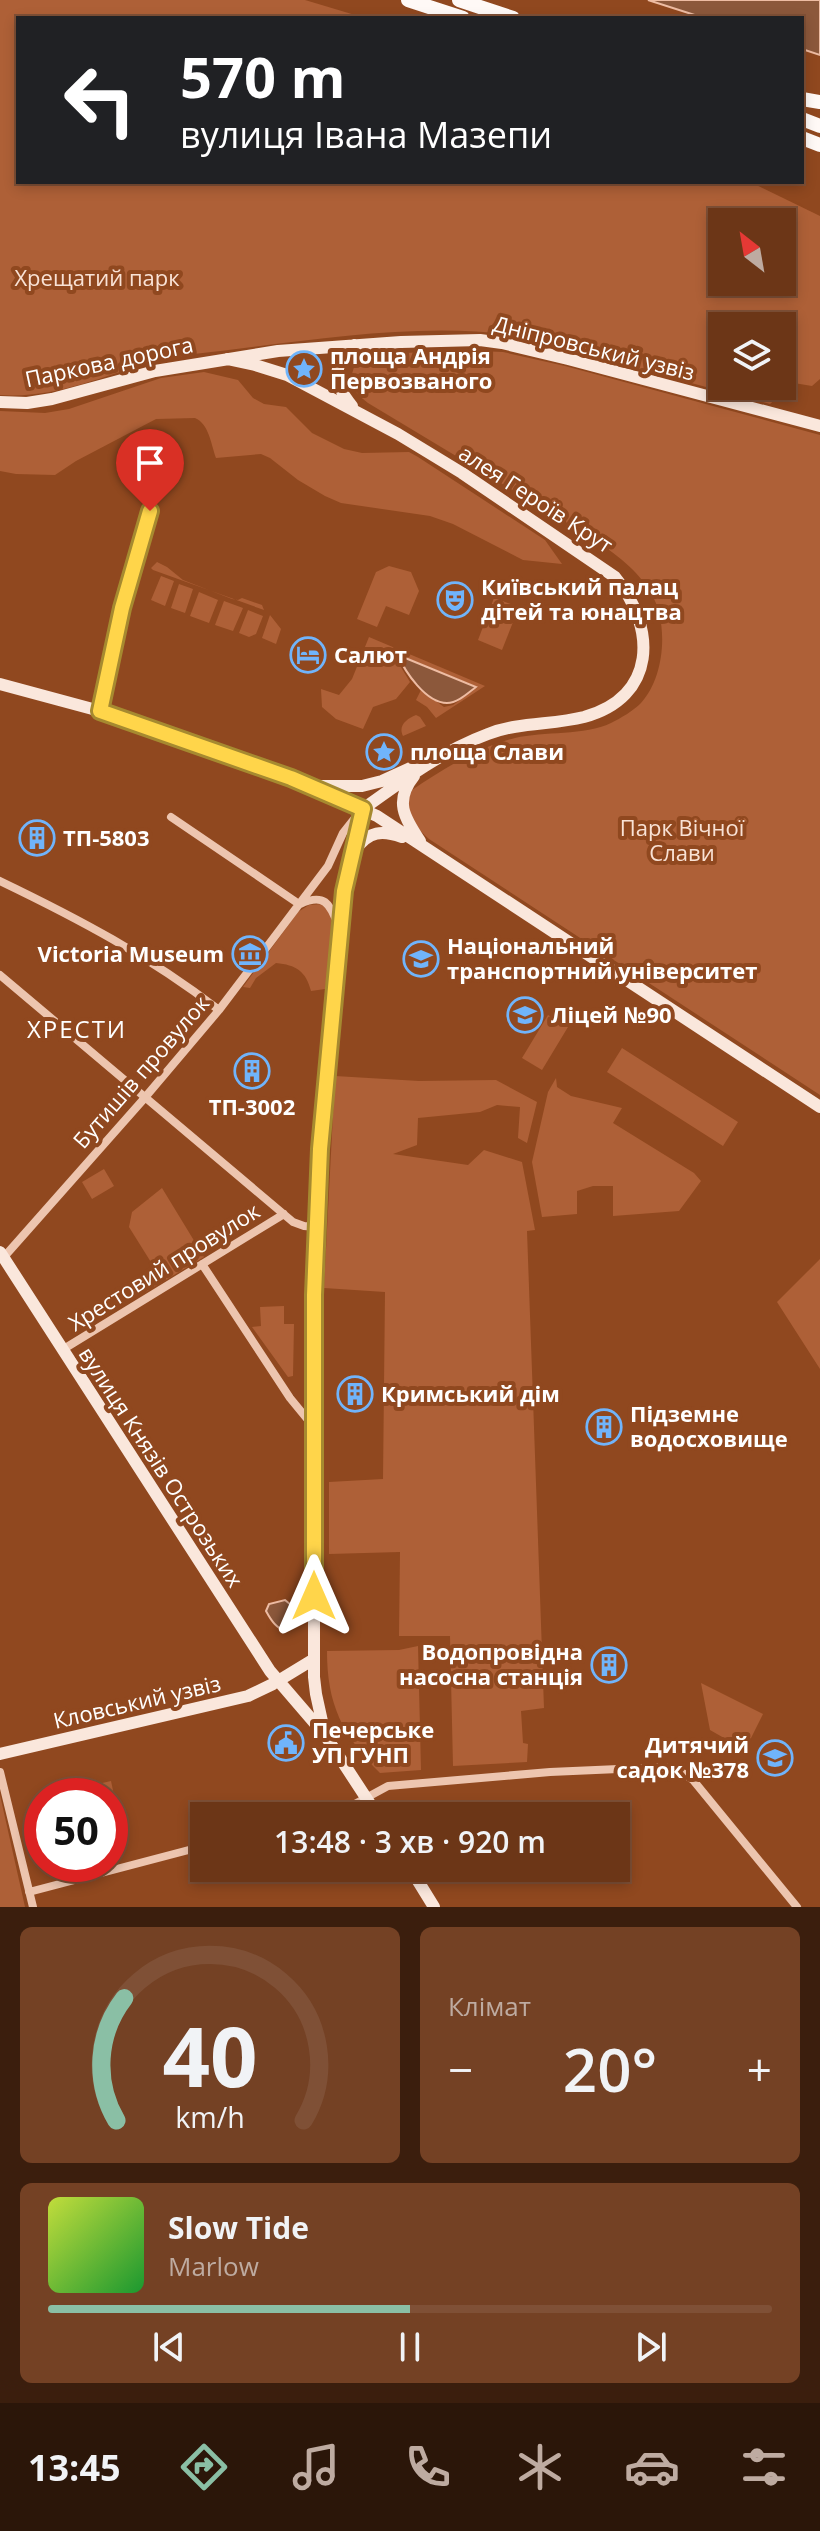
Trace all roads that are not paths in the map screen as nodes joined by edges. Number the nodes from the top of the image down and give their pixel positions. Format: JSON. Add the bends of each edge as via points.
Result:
{"nodes":[{"id":1,"x":408,"y":0,"type":"edge"},
{"id":2,"x":459,"y":0,"type":"edge"},
{"id":3,"x":457,"y":16,"type":"edge"},
{"id":4,"x":507,"y":16,"type":"edge"},
{"id":5,"x":354,"y":345,"type":"junction"},
{"id":6,"x":227,"y":359,"type":"junction"},
{"id":7,"x":0,"y":402,"type":"edge"},
{"id":8,"x":361,"y":413,"type":"junction"},
{"id":9,"x":820,"y":426,"type":"edge"},
{"id":10,"x":150,"y":511,"type":"dead end"},
{"id":11,"x":0,"y":684,"type":"edge"},
{"id":12,"x":100,"y":711,"type":"junction"},
{"id":13,"x":439,"y":758,"type":"junction"},
{"id":14,"x":419,"y":770,"type":"junction"},
{"id":15,"x":305,"y":784,"type":"junction"},
{"id":16,"x":363,"y":809,"type":"junction"},
{"id":17,"x":171,"y":817,"type":"dead end"},
{"id":18,"x":423,"y":846,"type":"junction"},
{"id":19,"x":349,"y":861,"type":"junction"},
{"id":20,"x":0,"y":881,"type":"edge"},
{"id":21,"x":299,"y":904,"type":"junction"},
{"id":22,"x":340,"y":931,"type":"junction"},
{"id":23,"x":0,"y":975,"type":"edge"},
{"id":24,"x":219,"y":1010,"type":"junction"},
{"id":25,"x":145,"y":1098,"type":"junction"},
{"id":26,"x":820,"y":1107,"type":"edge"},
{"id":27,"x":284,"y":1214,"type":"junction"},
{"id":28,"x":316,"y":1227,"type":"junction"},
{"id":29,"x":2,"y":1255,"type":"edge"},
{"id":30,"x":202,"y":1264,"type":"junction"},
{"id":31,"x":62,"y":1350,"type":"junction"},
{"id":32,"x":313,"y":1427,"type":"junction"},
{"id":33,"x":314,"y":1659,"type":"junction"},
{"id":34,"x":279,"y":1680,"type":"junction"},
{"id":35,"x":325,"y":1735,"type":"junction"},
{"id":36,"x":0,"y":1754,"type":"edge"},
{"id":37,"x":0,"y":1772,"type":"edge"},
{"id":38,"x":367,"y":1799,"type":"junction"},
{"id":39,"x":360,"y":1802,"type":"edge"},
{"id":40,"x":369,"y":1802,"type":"edge"},
{"id":41,"x":190,"y":1850,"type":"edge"},
{"id":42,"x":419,"y":1882,"type":"edge"},
{"id":43,"x":29,"y":1892,"type":"junction"},
{"id":44,"x":33,"y":1907,"type":"edge"},
{"id":45,"x":434,"y":1907,"type":"edge"},
{"id":46,"x":797,"y":1907,"type":"edge"}],
"edges":[{"from":1,"to":3,"type":"main road"},
{"from":2,"to":4,"type":"main road"},
{"from":5,"to":6,"type":"main road"},
{"from":5,"to":8,"type":"main road","via":[[340,362],[337,380]]},
{"from":5,"to":9,"type":"main road","name":"Дніпровський узвіз","via":[[502,343]]},
{"from":6,"to":7,"type":"main road","name":"Паркова дорога","via":[[155,371],[52,399]]},
{"from":6,"to":8,"type":"main road","via":[[287,375]]},
{"from":8,"to":13,"type":"main road","name":"алея Героїв Крут","via":[[598,563],[627,592],[644,633],[638,674],[606,707],[580,718],[497,730]]},
{"from":10,"to":12,"type":"street"},
{"from":11,"to":12,"type":"main road"},
{"from":12,"to":15,"type":"main road"},
{"from":13,"to":14,"type":"main road","name":"алея Героїв Крут"},
{"from":13,"to":15,"type":"main road","via":[[362,786]]},
{"from":14,"to":16,"type":"main road","name":"алея Героїв Крут"},
{"from":14,"to":18,"type":"main road","via":[[401,801]]},
{"from":15,"to":16,"type":"main road"},
{"from":16,"to":18,"type":"main road"},
{"from":16,"to":19,"type":"main road"},
{"from":16,"to":21,"type":"street","name":"Бутишів провулок"},
{"from":17,"to":21,"type":"street"},
{"from":18,"to":19,"type":"main road","via":[[384,831],[367,836]]},
{"from":18,"to":26,"type":"main road"},
{"from":19,"to":22,"type":"main road"},
{"from":20,"to":24,"type":"street","via":[[103,932]]},
{"from":21,"to":22,"type":"street","via":[[323,900]]},
{"from":21,"to":24,"type":"street","name":"Бутишів провулок"},
{"from":22,"to":28,"type":"main road"},
{"from":23,"to":25,"type":"street"},
{"from":24,"to":25,"type":"street","name":"Бутишів провулок"},
{"from":25,"to":27,"type":"street"},
{"from":25,"to":29,"type":"street","name":"Бутишів провулок"},
{"from":27,"to":28,"type":"street","via":[[293,1222]]},
{"from":27,"to":30,"type":"street","name":"Хрестовий провулок"},
{"from":28,"to":32,"type":"main road"},
{"from":29,"to":31,"type":"main road","name":"вулиця Князів Острозьких"},
{"from":30,"to":31,"type":"street","name":"Хрестовий провулок"},
{"from":30,"to":32,"type":"street"},
{"from":31,"to":34,"type":"main road","name":"вулиця Князів Острозьких"},
{"from":32,"to":33,"type":"main road"},
{"from":33,"to":34,"type":"main road","name":"Кловський узвіз"},
{"from":33,"to":35,"type":"main road"},
{"from":34,"to":35,"type":"main road","name":"вулиця Князів Острозьких"},
{"from":34,"to":36,"type":"main road","name":"Кловський узвіз","via":[[248,1696]]},
{"from":35,"to":38,"type":"main road","name":"вулиця Князів Острозьких"},
{"from":37,"to":43,"type":"street"},
{"from":38,"to":39,"type":"street"},
{"from":38,"to":40,"type":"main road","name":"вулиця Князів Острозьких"},
{"from":38,"to":46,"type":"street","via":[[388,1786],[550,1772],[664,1767],[680,1771]]},
{"from":41,"to":43,"type":"street"},
{"from":42,"to":45,"type":"main road"},
{"from":43,"to":44,"type":"street"}]}
